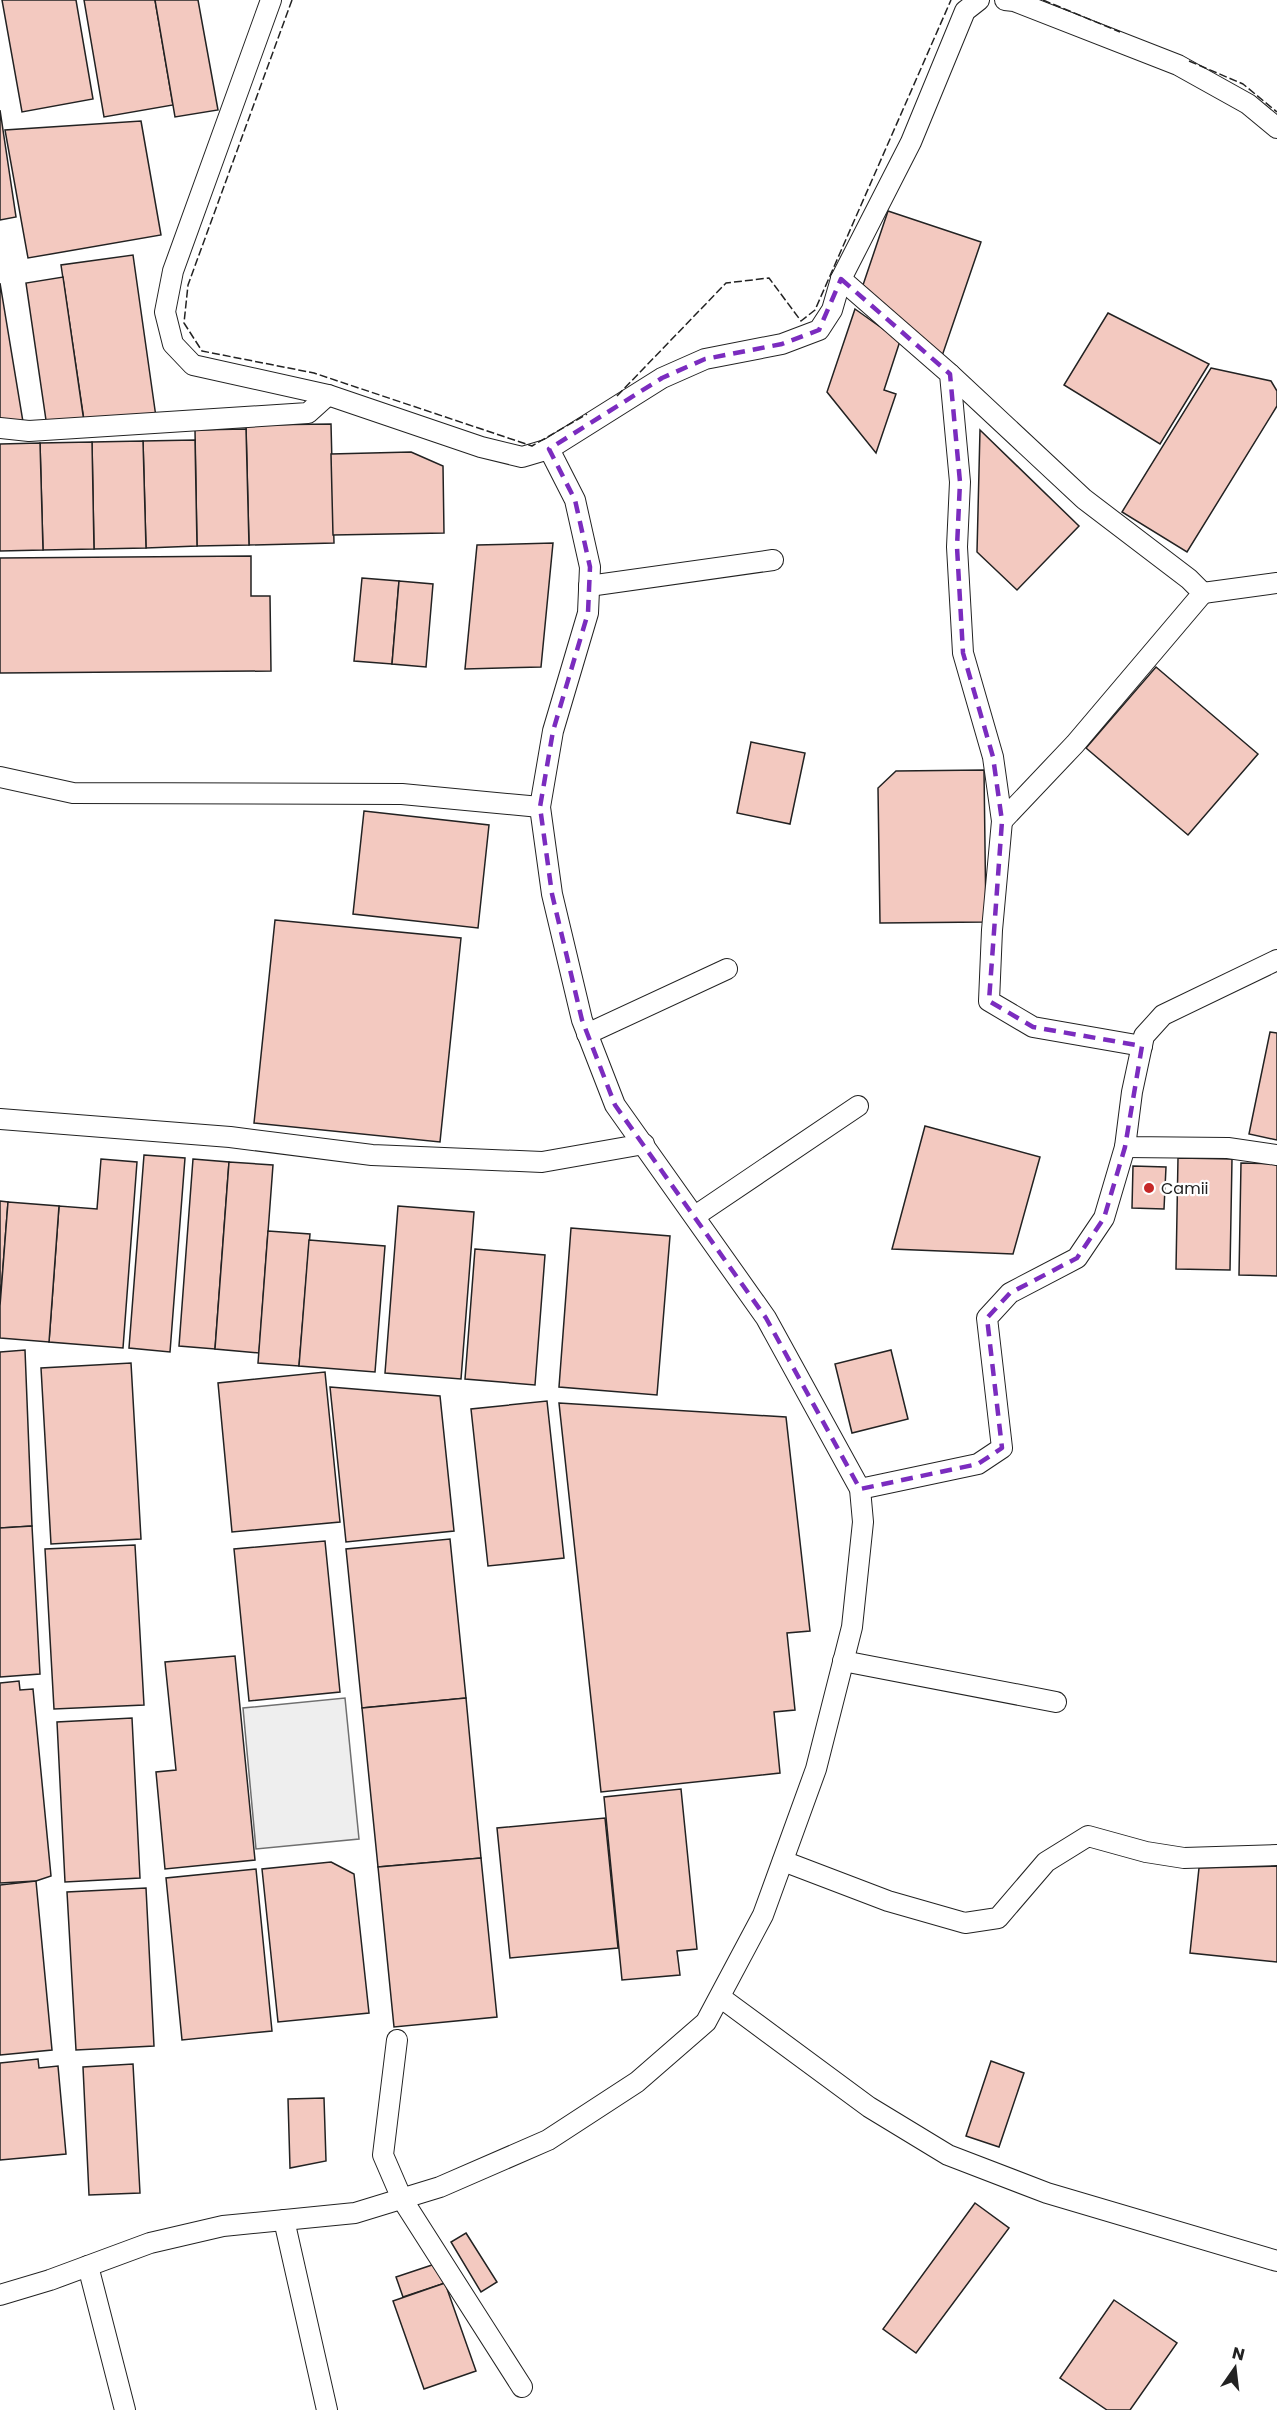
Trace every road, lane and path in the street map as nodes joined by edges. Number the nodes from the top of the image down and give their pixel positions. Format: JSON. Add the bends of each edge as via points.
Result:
{"nodes":[{"id":1,"x":271,"y":0,"type":"edge"},
{"id":2,"x":979,"y":0,"type":"edge"},
{"id":3,"x":1005,"y":0,"type":"edge"},
{"id":4,"x":1277,"y":128,"type":"edge"},
{"id":5,"x":841,"y":279,"type":"junction"},
{"id":6,"x":950,"y":374,"type":"junction"},
{"id":7,"x":328,"y":394,"type":"junction"},
{"id":8,"x":0,"y":428,"type":"edge"},
{"id":9,"x":549,"y":449,"type":"junction"},
{"id":10,"x":773,"y":560,"type":"dead end"},
{"id":11,"x":1277,"y":583,"type":"edge"},
{"id":12,"x":589,"y":586,"type":"junction"},
{"id":13,"x":1203,"y":593,"type":"junction"},
{"id":14,"x":0,"y":777,"type":"edge"},
{"id":15,"x":540,"y":807,"type":"junction"},
{"id":16,"x":1002,"y":821,"type":"junction"},
{"id":17,"x":1277,"y":960,"type":"edge"},
{"id":18,"x":727,"y":969,"type":"dead end"},
{"id":19,"x":587,"y":1034,"type":"junction"},
{"id":20,"x":1142,"y":1046,"type":"junction"},
{"id":21,"x":858,"y":1106,"type":"dead end"},
{"id":22,"x":0,"y":1119,"type":"edge"},
{"id":23,"x":644,"y":1144,"type":"junction"},
{"id":24,"x":1125,"y":1147,"type":"junction"},
{"id":25,"x":1277,"y":1155,"type":"edge"},
{"id":26,"x":695,"y":1216,"type":"junction"},
{"id":27,"x":860,"y":1489,"type":"junction"},
{"id":28,"x":843,"y":1660,"type":"junction"},
{"id":29,"x":1056,"y":1702,"type":"dead end"},
{"id":30,"x":1277,"y":1854,"type":"edge"},
{"id":31,"x":783,"y":1861,"type":"junction"},
{"id":32,"x":720,"y":1997,"type":"junction"},
{"id":33,"x":398,"y":2040,"type":"dead end"},
{"id":34,"x":402,"y":2199,"type":"junction"},
{"id":35,"x":284,"y":2220,"type":"junction"},
{"id":36,"x":1277,"y":2261,"type":"edge"},
{"id":37,"x":88,"y":2266,"type":"junction"},
{"id":38,"x":0,"y":2295,"type":"edge"},
{"id":39,"x":522,"y":2387,"type":"dead end"},
{"id":40,"x":125,"y":2410,"type":"edge"},
{"id":41,"x":327,"y":2410,"type":"edge"}],
"edges":[{"from":1,"to":7,"type":"street","via":[[173,271],[165,312],[173,344],[193,365]]},
{"from":2,"to":5,"type":"street","via":[[965,11],[911,142]]},
{"from":3,"to":4,"type":"street","via":[[1178,65],[1248,105]]},
{"from":5,"to":6,"type":"street"},
{"from":5,"to":9,"type":"street","via":[[832,310],[819,330],[782,344],[705,359],[662,378]]},
{"from":6,"to":13,"type":"street","via":[[1084,499]]},
{"from":6,"to":16,"type":"street","via":[[960,482],[957,547],[963,653],[993,757]]},
{"from":7,"to":8,"type":"street","via":[[308,413],[29,431]]},
{"from":7,"to":9,"type":"street","via":[[481,447],[522,457]]},
{"from":9,"to":12,"type":"street","via":[[575,500],[590,567]]},
{"from":10,"to":12,"type":"street"},
{"from":11,"to":13,"type":"street"},
{"from":12,"to":15,"type":"street","via":[[588,613],[554,731]]},
{"from":13,"to":16,"type":"street","via":[[1076,744]]},
{"from":14,"to":15,"type":"street","via":[[73,792],[402,794]]},
{"from":15,"to":19,"type":"street","via":[[552,894]]},
{"from":16,"to":20,"type":"street","via":[[990,1001],[1033,1027]]},
{"from":17,"to":20,"type":"street","via":[[1163,1015],[1144,1036]]},
{"from":18,"to":19,"type":"street"},
{"from":19,"to":23,"type":"street","via":[[615,1105]]},
{"from":20,"to":24,"type":"street"},
{"from":21,"to":26,"type":"street"},
{"from":22,"to":23,"type":"street","via":[[230,1137],[372,1155],[530,1162]]},
{"from":23,"to":26,"type":"street"},
{"from":24,"to":25,"type":"street","via":[[1228,1148]]},
{"from":24,"to":27,"type":"street","via":[[1104,1218],[1077,1258],[1010,1293],[987,1318],[1002,1448],[978,1464]]},
{"from":26,"to":27,"type":"street","via":[[766,1318]]},
{"from":27,"to":28,"type":"street","via":[[863,1522],[852,1627]]},
{"from":28,"to":29,"type":"street"},
{"from":28,"to":31,"type":"street","via":[[816,1769]]},
{"from":30,"to":31,"type":"street","via":[[1184,1858],[1088,1836],[1046,1862],[998,1918],[965,1923],[888,1901]]},
{"from":31,"to":32,"type":"street","via":[[763,1915]]},
{"from":32,"to":34,"type":"street","via":[[706,2022],[641,2078],[548,2140],[440,2187]]},
{"from":32,"to":36,"type":"street","via":[[869,2107],[948,2155],[1047,2193]]},
{"from":33,"to":34,"type":"street","via":[[383,2154]]},
{"from":34,"to":35,"type":"street","via":[[355,2213]]},
{"from":34,"to":39,"type":"street"},
{"from":35,"to":37,"type":"street","via":[[223,2226],[150,2243]]},
{"from":35,"to":41,"type":"street"},
{"from":37,"to":38,"type":"street"},
{"from":37,"to":40,"type":"street"}]}
